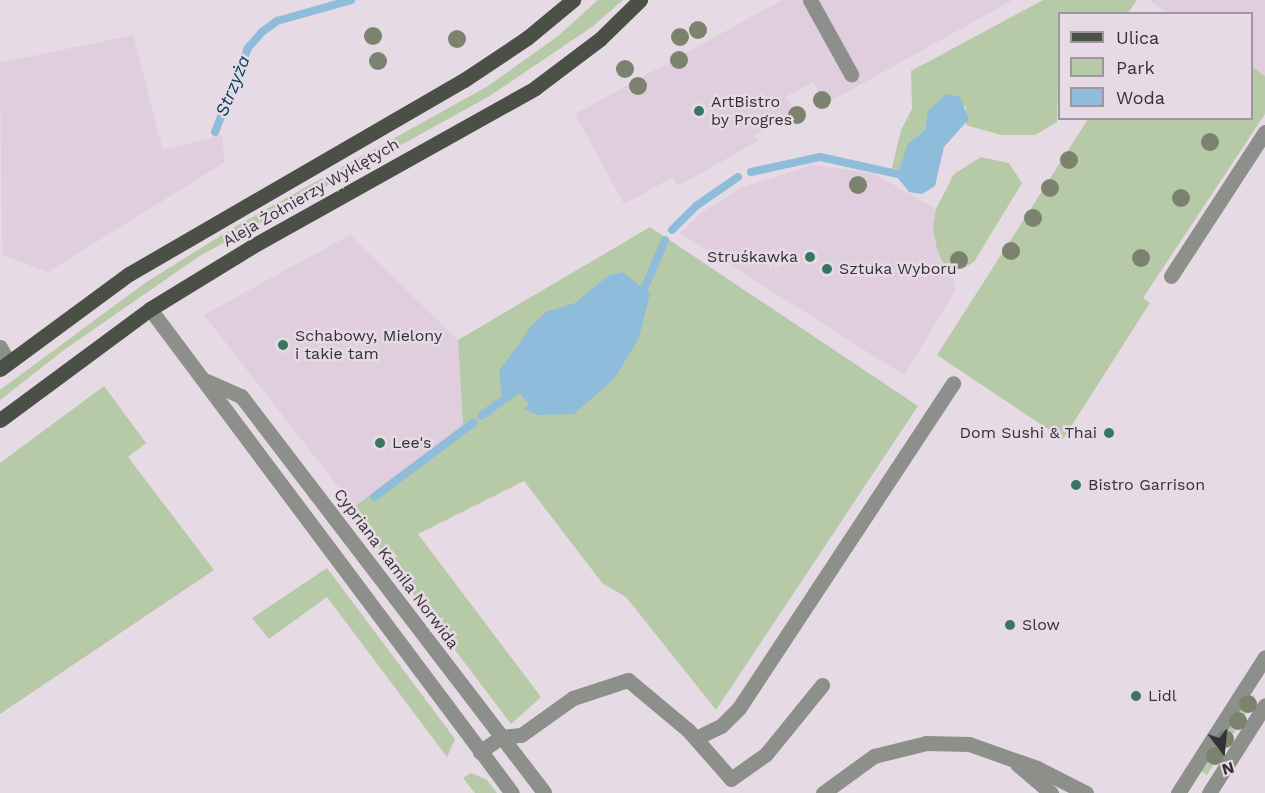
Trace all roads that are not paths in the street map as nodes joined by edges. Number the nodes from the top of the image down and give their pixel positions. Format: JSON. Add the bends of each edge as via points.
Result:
{"nodes":[{"id":1,"x":573,"y":0,"type":"edge"},
{"id":2,"x":640,"y":0,"type":"edge"},
{"id":3,"x":810,"y":0,"type":"edge"},
{"id":4,"x":851,"y":74,"type":"dead end"},
{"id":5,"x":1265,"y":132,"type":"edge"},
{"id":6,"x":1171,"y":276,"type":"dead end"},
{"id":7,"x":150,"y":309,"type":"junction"},
{"id":8,"x":0,"y":347,"type":"edge"},
{"id":9,"x":4,"y":366,"type":"edge"},
{"id":10,"x":207,"y":381,"type":"junction"},
{"id":11,"x":953,"y":383,"type":"dead end"},
{"id":12,"x":0,"y":420,"type":"edge"},
{"id":13,"x":1265,"y":657,"type":"edge"},
{"id":14,"x":822,"y":685,"type":"dead end"},
{"id":15,"x":1265,"y":705,"type":"edge"},
{"id":16,"x":501,"y":737,"type":"junction"},
{"id":17,"x":696,"y":738,"type":"junction"},
{"id":18,"x":480,"y":752,"type":"junction"},
{"id":19,"x":1012,"y":760,"type":"junction"},
{"id":20,"x":512,"y":793,"type":"edge"},
{"id":21,"x":544,"y":793,"type":"edge"},
{"id":22,"x":823,"y":793,"type":"edge"},
{"id":23,"x":1051,"y":793,"type":"edge"},
{"id":24,"x":1086,"y":793,"type":"edge"},
{"id":25,"x":1178,"y":793,"type":"edge"},
{"id":26,"x":1209,"y":793,"type":"edge"}],
"edges":[{"from":1,"to":9,"type":"main road","name":"Aleja Żołnierzy Wyklętych","via":[[527,38],[464,80],[129,274]]},
{"from":2,"to":7,"type":"main road","name":"Aleja Żołnierzy Wyklętych","via":[[600,39],[535,88],[250,246]]},
{"from":3,"to":4,"type":"street"},
{"from":5,"to":6,"type":"street"},
{"from":7,"to":10,"type":"street","name":"Cypriana Kamila Norwida"},
{"from":7,"to":12,"type":"main road","name":"Aleja Żołnierzy Wyklętych"},
{"from":8,"to":9,"type":"street"},
{"from":10,"to":16,"type":"street","name":"Cypriana Kamila Norwida","via":[[241,396]]},
{"from":10,"to":18,"type":"street","name":"Cypriana Kamila Norwida","via":[[225,411]]},
{"from":11,"to":17,"type":"street","via":[[739,708],[721,726]]},
{"from":13,"to":25,"type":"street"},
{"from":14,"to":17,"type":"street","via":[[766,754],[731,778]]},
{"from":15,"to":26,"type":"street"},
{"from":16,"to":17,"type":"street","via":[[521,735],[573,698],[628,680]]},
{"from":16,"to":18,"type":"street"},
{"from":16,"to":21,"type":"street","name":"Cypriana Kamila Norwida"},
{"from":18,"to":20,"type":"street","name":"Cypriana Kamila Norwida"},
{"from":19,"to":22,"type":"street","via":[[969,744],[926,743],[874,756]]},
{"from":19,"to":23,"type":"street"},
{"from":19,"to":24,"type":"street","via":[[1059,777]]}]}
